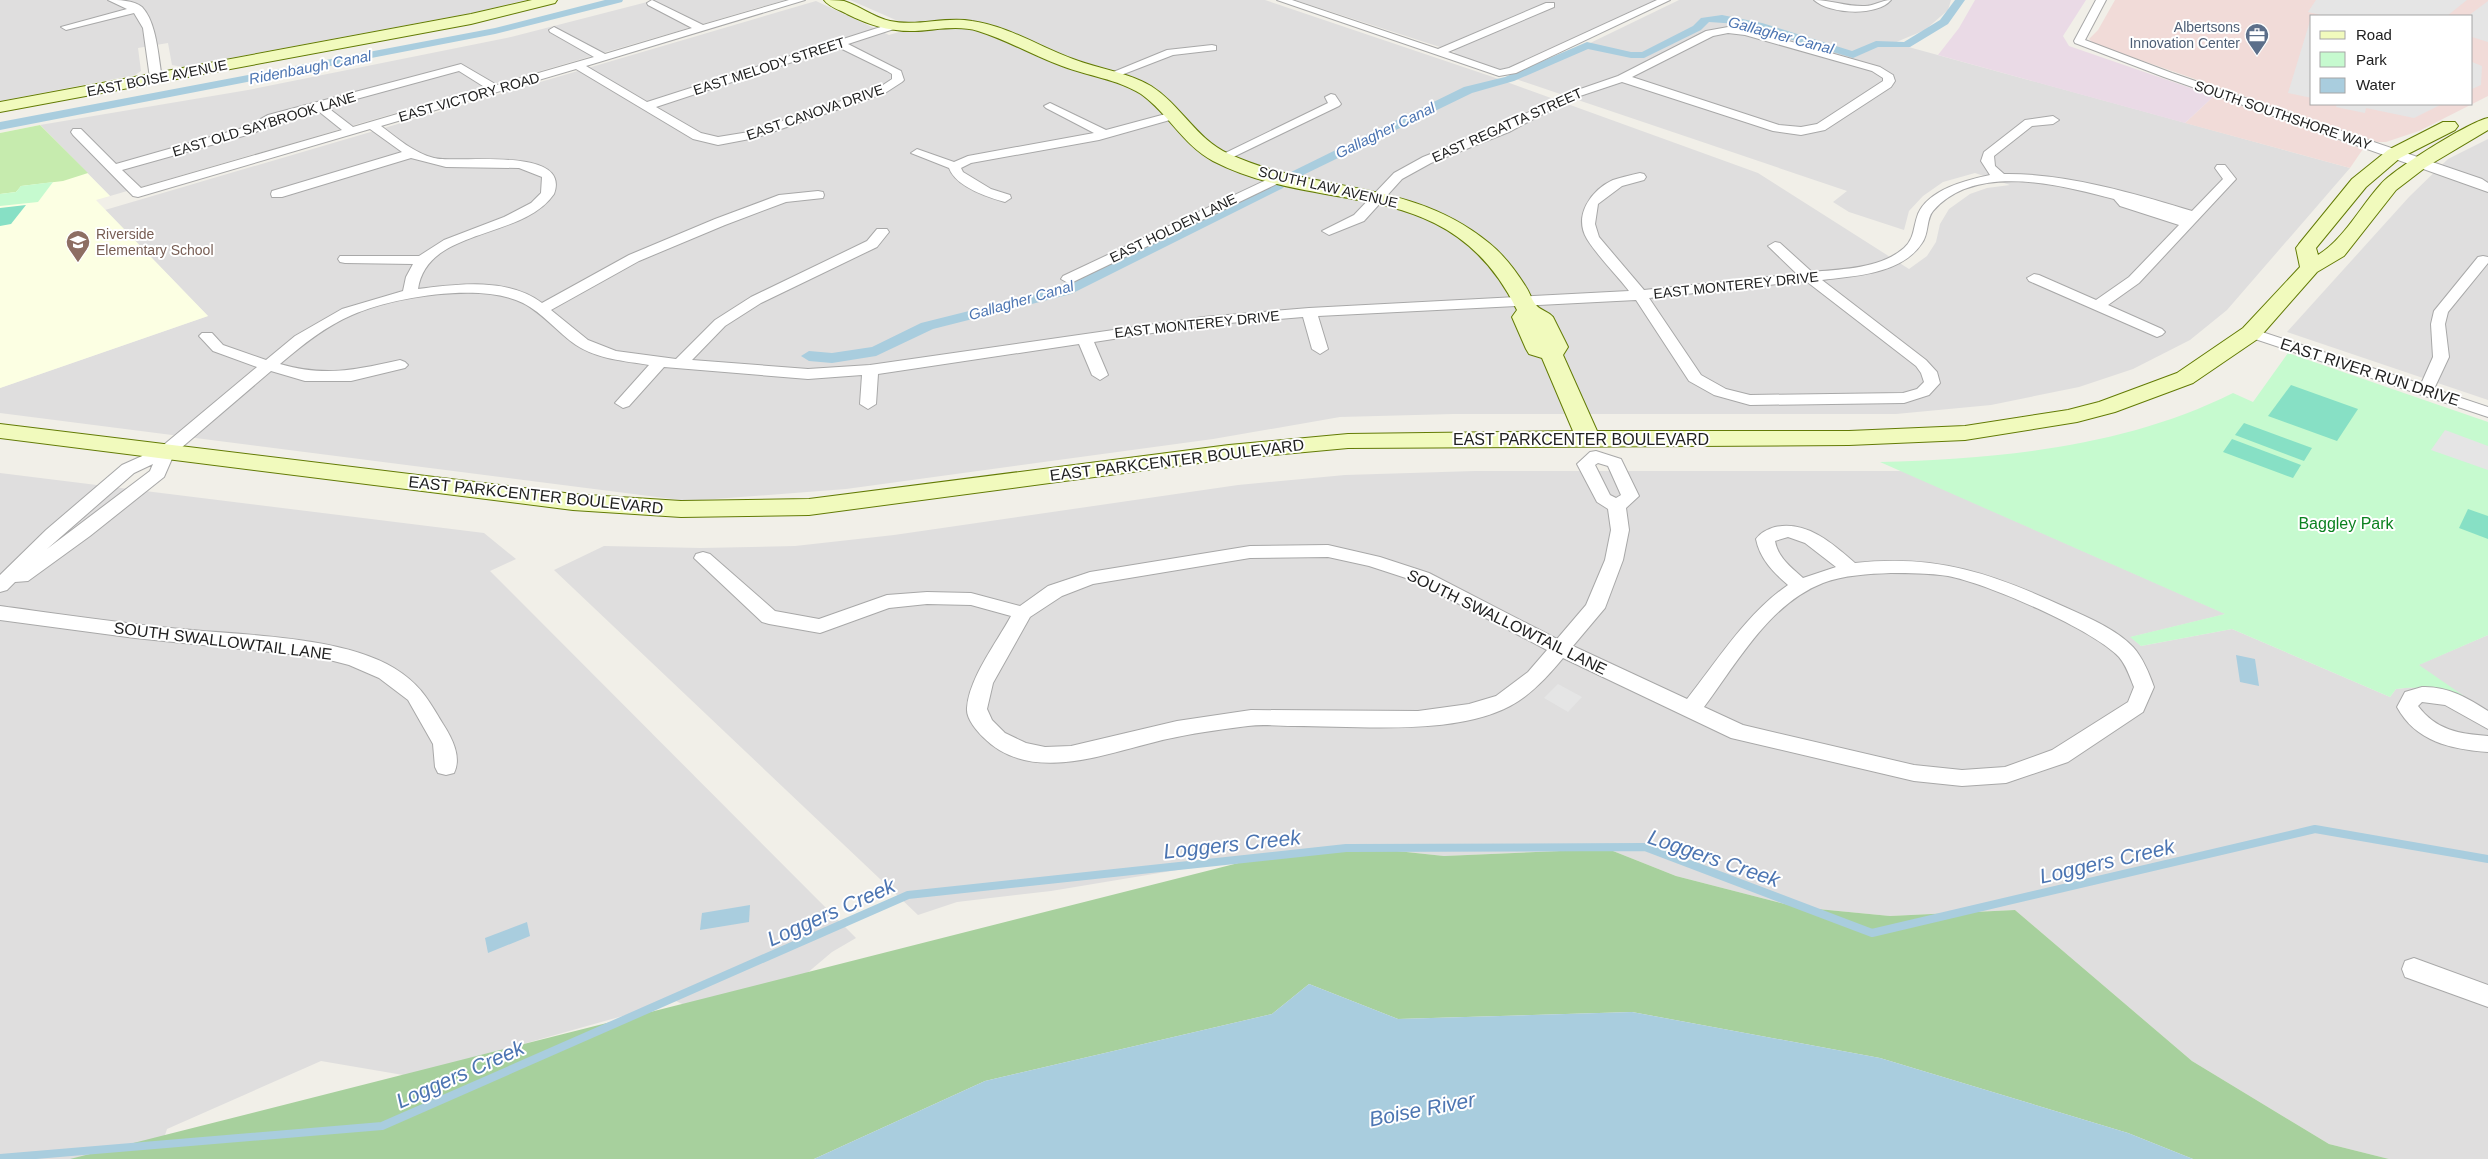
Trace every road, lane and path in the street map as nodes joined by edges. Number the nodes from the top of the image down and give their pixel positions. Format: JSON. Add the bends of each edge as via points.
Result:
{"nodes":[{"id":1,"x":112,"y":0,"type":"edge"},
{"id":2,"x":550,"y":0,"type":"edge"},
{"id":3,"x":800,"y":0,"type":"edge"},
{"id":4,"x":831,"y":0,"type":"edge"},
{"id":5,"x":1282,"y":0,"type":"edge"},
{"id":6,"x":1665,"y":0,"type":"edge"},
{"id":7,"x":1819,"y":0,"type":"edge"},
{"id":8,"x":1886,"y":0,"type":"edge"},
{"id":9,"x":2101,"y":0,"type":"edge"},
{"id":10,"x":652,"y":3,"type":"dead end"},
{"id":11,"x":1550,"y":4,"type":"dead end"},
{"id":12,"x":138,"y":9,"type":"junction"},
{"id":13,"x":66,"y":26,"type":"dead end"},
{"id":14,"x":893,"y":26,"type":"junction"},
{"id":15,"x":702,"y":29,"type":"junction"},
{"id":16,"x":554,"y":30,"type":"dead end"},
{"id":17,"x":2079,"y":41,"type":"joint"},
{"id":18,"x":840,"y":44,"type":"junction"},
{"id":19,"x":1212,"y":48,"type":"dead end"},
{"id":20,"x":1438,"y":53,"type":"junction"},
{"id":21,"x":603,"y":58,"type":"junction"},
{"id":22,"x":577,"y":65,"type":"junction"},
{"id":23,"x":1112,"y":75,"type":"junction"},
{"id":24,"x":156,"y":78,"type":"junction"},
{"id":25,"x":1622,"y":78,"type":"junction"},
{"id":26,"x":496,"y":89,"type":"junction"},
{"id":27,"x":1331,"y":98,"type":"dead end"},
{"id":28,"x":318,"y":105,"type":"junction"},
{"id":29,"x":646,"y":106,"type":"junction"},
{"id":30,"x":1050,"y":106,"type":"dead end"},
{"id":31,"x":2488,"y":106,"type":"edge"},
{"id":32,"x":0,"y":107,"type":"edge"},
{"id":33,"x":1173,"y":116,"type":"junction"},
{"id":34,"x":2053,"y":120,"type":"dead end"},
{"id":35,"x":2488,"y":123,"type":"edge"},
{"id":36,"x":372,"y":125,"type":"junction"},
{"id":37,"x":351,"y":131,"type":"junction"},
{"id":38,"x":77,"y":132,"type":"dead end"},
{"id":39,"x":1104,"y":134,"type":"junction"},
{"id":40,"x":917,"y":153,"type":"dead end"},
{"id":41,"x":410,"y":154,"type":"junction"},
{"id":42,"x":2394,"y":154,"type":"junction"},
{"id":43,"x":1221,"y":158,"type":"junction"},
{"id":44,"x":2420,"y":163,"type":"junction"},
{"id":45,"x":954,"y":166,"type":"junction"},
{"id":46,"x":114,"y":168,"type":"junction"},
{"id":47,"x":2221,"y":168,"type":"dead end"},
{"id":48,"x":1640,"y":177,"type":"dead end"},
{"id":49,"x":1278,"y":178,"type":"junction"},
{"id":50,"x":2000,"y":178,"type":"junction"},
{"id":51,"x":2488,"y":188,"type":"edge"},
{"id":52,"x":277,"y":194,"type":"dead end"},
{"id":53,"x":818,"y":195,"type":"dead end"},
{"id":54,"x":2119,"y":196,"type":"joint"},
{"id":55,"x":1005,"y":198,"type":"dead end"},
{"id":56,"x":1377,"y":198,"type":"junction"},
{"id":57,"x":2191,"y":220,"type":"junction"},
{"id":58,"x":1329,"y":231,"type":"dead end"},
{"id":59,"x":882,"y":232,"type":"dead end"},
{"id":60,"x":1776,"y":246,"type":"dead end"},
{"id":61,"x":345,"y":258,"type":"dead end"},
{"id":62,"x":422,"y":260,"type":"junction"},
{"id":63,"x":2483,"y":260,"type":"dead end"},
{"id":64,"x":2310,"y":268,"type":"junction"},
{"id":65,"x":1808,"y":277,"type":"junction"},
{"id":66,"x":2034,"y":278,"type":"dead end"},
{"id":67,"x":1068,"y":279,"type":"dead end"},
{"id":68,"x":410,"y":294,"type":"junction"},
{"id":69,"x":1640,"y":295,"type":"junction"},
{"id":70,"x":1526,"y":305,"type":"junction"},
{"id":71,"x":2096,"y":305,"type":"junction"},
{"id":72,"x":542,"y":309,"type":"junction"},
{"id":73,"x":1309,"y":312,"type":"junction"},
{"id":74,"x":2157,"y":332,"type":"dead end"},
{"id":75,"x":2251,"y":333,"type":"junction"},
{"id":76,"x":207,"y":336,"type":"dead end"},
{"id":77,"x":1084,"y":337,"type":"junction"},
{"id":78,"x":1320,"y":349,"type":"dead end"},
{"id":79,"x":660,"y":362,"type":"junction"},
{"id":80,"x":269,"y":364,"type":"junction"},
{"id":81,"x":680,"y":364,"type":"junction"},
{"id":82,"x":400,"y":365,"type":"dead end"},
{"id":83,"x":870,"y":370,"type":"junction"},
{"id":84,"x":1100,"y":375,"type":"dead end"},
{"id":85,"x":2426,"y":390,"type":"junction"},
{"id":86,"x":623,"y":403,"type":"dead end"},
{"id":87,"x":868,"y":404,"type":"dead end"},
{"id":88,"x":2488,"y":412,"type":"edge"},
{"id":89,"x":0,"y":431,"type":"edge"},
{"id":90,"x":1592,"y":447,"type":"junction"},
{"id":91,"x":166,"y":452,"type":"junction"},
{"id":92,"x":1617,"y":506,"type":"junction"},
{"id":93,"x":703,"y":558,"type":"dead end"},
{"id":94,"x":1851,"y":570,"type":"junction"},
{"id":95,"x":0,"y":586,"type":"edge"},
{"id":96,"x":1801,"y":586,"type":"junction"},
{"id":97,"x":0,"y":593,"type":"edge"},
{"id":98,"x":0,"y":613,"type":"edge"},
{"id":99,"x":1023,"y":613,"type":"junction"},
{"id":100,"x":1559,"y":648,"type":"junction"},
{"id":101,"x":1690,"y":711,"type":"junction"},
{"id":102,"x":2488,"y":721,"type":"edge"},
{"id":103,"x":2488,"y":744,"type":"edge"},
{"id":104,"x":446,"y":767,"type":"dead end"},
{"id":105,"x":2414,"y":970,"type":"dead end"},
{"id":106,"x":2488,"y":996,"type":"edge"}],
"edges":[{"from":1,"to":12,"type":"street"},
{"from":2,"to":24,"type":"main road","name":"EAST BOISE AVENUE","via":[[471,19]]},
{"from":3,"to":15,"type":"street","name":"EAST VICTORY ROAD"},
{"from":4,"to":14,"type":"main road","name":"SOUTH LAW AVENUE"},
{"from":5,"to":20,"type":"street"},
{"from":6,"to":20,"type":"street","via":[[1512,72],[1499,73]]},
{"from":7,"to":8,"type":"street","via":[[1864,8],[1880,6]]},
{"from":9,"to":17,"type":"street"},
{"from":10,"to":15,"type":"street"},
{"from":11,"to":20,"type":"street"},
{"from":12,"to":13,"type":"street"},
{"from":12,"to":24,"type":"street","via":[[147,21]]},
{"from":14,"to":18,"type":"street","name":"EAST MELODY STREET"},
{"from":14,"to":23,"type":"main road","name":"SOUTH LAW AVENUE","via":[[966,24],[982,27],[1069,64]]},
{"from":15,"to":21,"type":"street","name":"EAST VICTORY ROAD"},
{"from":16,"to":21,"type":"street"},
{"from":17,"to":42,"type":"street","name":"SOUTH SOUTHSHORE WAY"},
{"from":18,"to":29,"type":"street","name":"EAST MELODY STREET"},
{"from":18,"to":29,"type":"street","name":"EAST CANOVA DRIVE","via":[[891,69],[897,73],[898,80],[881,91],[760,132],[718,141],[697,136]]},
{"from":19,"to":23,"type":"street","via":[[1171,52]]},
{"from":21,"to":22,"type":"street","name":"EAST VICTORY ROAD"},
{"from":22,"to":26,"type":"street","name":"EAST VICTORY ROAD"},
{"from":22,"to":29,"type":"street"},
{"from":23,"to":33,"type":"main road","name":"SOUTH LAW AVENUE","via":[[1147,90]]},
{"from":24,"to":32,"type":"main road","name":"EAST BOISE AVENUE"},
{"from":25,"to":25,"type":"street","name":"EAST REGATTA STREET","via":[[1710,33],[1728,30],[1746,32],[1876,69],[1888,77],[1887,86],[1821,127],[1801,130],[1777,128]]},
{"from":25,"to":56,"type":"street","name":"EAST REGATTA STREET","via":[[1567,97],[1505,129],[1408,170]]},
{"from":26,"to":28,"type":"street","name":"EAST OLD SAYBROOK LANE","via":[[461,67]]},
{"from":26,"to":36,"type":"street","name":"EAST VICTORY ROAD"},
{"from":27,"to":43,"type":"street","via":[[1334,104]]},
{"from":28,"to":37,"type":"street"},
{"from":28,"to":46,"type":"street","name":"EAST OLD SAYBROOK LANE","via":[[272,118],[250,130]]},
{"from":30,"to":39,"type":"street"},
{"from":31,"to":42,"type":"main road"},
{"from":33,"to":39,"type":"street"},
{"from":33,"to":43,"type":"main road","name":"SOUTH LAW AVENUE","via":[[1195,140]]},
{"from":34,"to":50,"type":"street","via":[[2030,122],[1988,155],[1989,167]]},
{"from":35,"to":44,"type":"main road","name":"EAST PARKCENTER BOULEVARD"},
{"from":36,"to":37,"type":"street","name":"EAST VICTORY ROAD"},
{"from":36,"to":41,"type":"street"},
{"from":37,"to":46,"type":"street","name":"EAST VICTORY ROAD","via":[[138,193]]},
{"from":38,"to":46,"type":"street"},
{"from":39,"to":45,"type":"street","via":[[968,160]]},
{"from":40,"to":45,"type":"street"},
{"from":41,"to":52,"type":"street"},
{"from":41,"to":62,"type":"street","via":[[433,162],[526,164],[548,175],[550,184],[547,196],[529,209],[465,235]]},
{"from":42,"to":44,"type":"street","name":"SOUTH SOUTHSHORE WAY"},
{"from":42,"to":64,"type":"main road","via":[[2359,183],[2306,248]]},
{"from":43,"to":49,"type":"main road","name":"SOUTH LAW AVENUE"},
{"from":44,"to":51,"type":"street","name":"SOUTH SOUTHSHORE WAY"},
{"from":44,"to":64,"type":"main road","name":"EAST PARKCENTER BOULEVARD","via":[[2388,186],[2337,252]]},
{"from":45,"to":55,"type":"street","via":[[957,174],[986,192]]},
{"from":47,"to":57,"type":"street","via":[[2230,179]]},
{"from":48,"to":69,"type":"street","via":[[1617,184],[1599,196],[1592,203],[1588,224],[1593,238]]},
{"from":49,"to":56,"type":"main road","name":"SOUTH LAW AVENUE"},
{"from":49,"to":67,"type":"street","name":"EAST HOLDEN LANE"},
{"from":50,"to":54,"type":"street","name":"EAST MONTEREY DRIVE","via":[[2054,181]]},
{"from":50,"to":65,"type":"street","name":"EAST MONTEREY DRIVE","via":[[1975,182],[1946,193],[1935,201],[1926,211],[1920,237],[1909,252],[1886,265]]},
{"from":53,"to":72,"type":"street","via":[[784,198],[720,222],[634,258]]},
{"from":54,"to":57,"type":"street","name":"EAST MONTEREY DRIVE","via":[[2132,197]]},
{"from":56,"to":58,"type":"street","name":"EAST REGATTA STREET","via":[[1359,218]]},
{"from":56,"to":70,"type":"main road","name":"SOUTH LAW AVENUE","via":[[1422,211],[1471,239],[1500,264]]},
{"from":57,"to":71,"type":"street","via":[[2134,280]]},
{"from":59,"to":81,"type":"street","via":[[872,244],[748,304],[720,323]]},
{"from":60,"to":65,"type":"street"},
{"from":61,"to":62,"type":"street"},
{"from":62,"to":68,"type":"street","via":[[411,282]]},
{"from":63,"to":85,"type":"street","via":[[2441,311],[2438,324],[2442,357]]},
{"from":64,"to":75,"type":"main road","name":"EAST PARKCENTER BOULEVARD"},
{"from":65,"to":69,"type":"street","name":"EAST MONTEREY DRIVE"},
{"from":65,"to":69,"type":"street","via":[[1921,363],[1929,372],[1932,383],[1923,392],[1904,398],[1750,400],[1720,392],[1695,378]]},
{"from":66,"to":71,"type":"street"},
{"from":68,"to":72,"type":"street","name":"EAST MONTEREY DRIVE","via":[[445,289],[487,289],[529,300]]},
{"from":68,"to":80,"type":"street","name":"EAST MONTEREY DRIVE","via":[[362,307],[322,324]]},
{"from":69,"to":70,"type":"street","name":"EAST MONTEREY DRIVE"},
{"from":70,"to":73,"type":"street","name":"EAST MONTEREY DRIVE"},
{"from":70,"to":90,"type":"main road","name":"SOUTH LAW AVENUE","via":[[1542,317],[1557,346],[1551,354]]},
{"from":71,"to":74,"type":"street"},
{"from":72,"to":79,"type":"street","name":"EAST MONTEREY DRIVE","via":[[577,339],[600,351]]},
{"from":73,"to":77,"type":"street","name":"EAST MONTEREY DRIVE","via":[[1204,321]]},
{"from":73,"to":78,"type":"street"},
{"from":75,"to":85,"type":"street","name":"EAST RIVER RUN DRIVE"},
{"from":75,"to":90,"type":"main road","name":"EAST PARKCENTER BOULEVARD","via":[[2185,378],[2107,407],[2050,420],[1965,433]]},
{"from":76,"to":80,"type":"street","via":[[218,348]]},
{"from":77,"to":83,"type":"street","name":"EAST MONTEREY DRIVE"},
{"from":77,"to":84,"type":"street"},
{"from":79,"to":81,"type":"street","name":"EAST MONTEREY DRIVE"},
{"from":79,"to":86,"type":"street"},
{"from":80,"to":82,"type":"street","via":[[305,376],[323,378],[351,376]]},
{"from":80,"to":91,"type":"street","name":"EAST MONTEREY DRIVE"},
{"from":81,"to":83,"type":"street","name":"EAST MONTEREY DRIVE","via":[[808,374]]},
{"from":83,"to":87,"type":"street"},
{"from":85,"to":88,"type":"street","name":"EAST RIVER RUN DRIVE"},
{"from":89,"to":91,"type":"main road","name":"EAST PARKCENTER BOULEVARD"},
{"from":90,"to":91,"type":"main road","name":"EAST PARKCENTER BOULEVARD","via":[[1348,441],[1229,452],[809,507],[681,509],[573,502]]},
{"from":90,"to":92,"type":"street","via":[[1586,464],[1603,498]]},
{"from":90,"to":92,"type":"street","via":[[1616,463],[1630,496]]},
{"from":91,"to":95,"type":"street","via":[[128,469],[52,534]]},
{"from":91,"to":97,"type":"street","via":[[158,473]]},
{"from":92,"to":100,"type":"street","via":[[1620,530],[1614,560],[1595,608]]},
{"from":93,"to":99,"type":"street","via":[[768,617],[820,626],[887,602],[927,598],[971,599]]},
{"from":94,"to":96,"type":"street"},
{"from":94,"to":96,"type":"street","via":[[1815,541],[1799,533],[1773,532],[1766,539],[1766,550]]},
{"from":94,"to":101,"type":"street","name":"SOUTH SWALLOWTAIL LANE","via":[[1948,570],[2009,590],[2100,633],[2124,650],[2138,670],[2144,687],[2136,707],[2060,756],[2006,775],[1962,778],[1914,773],[1738,732]]},
{"from":96,"to":101,"type":"street","via":[[1766,612]]},
{"from":98,"to":104,"type":"street","name":"SOUTH SWALLOWTAIL LANE","via":[[318,650],[354,659],[386,673],[415,695],[444,743]]},
{"from":99,"to":100,"type":"street","name":"SOUTH SWALLOWTAIL LANE","via":[[1055,591],[1090,578],[1250,552],[1328,551],[1422,577]]},
{"from":99,"to":100,"type":"street","via":[[982,684],[977,709],[984,724],[998,739],[1022,750],[1045,755],[1071,754],[1177,728],[1250,718],[1418,719],[1470,712],[1503,701],[1535,677]]},
{"from":100,"to":101,"type":"street","name":"SOUTH SWALLOWTAIL LANE"},
{"from":102,"to":103,"type":"street","via":[[2448,698],[2431,694],[2410,698],[2407,707],[2414,718],[2436,734],[2460,743]]},
{"from":105,"to":106,"type":"street"}]}
